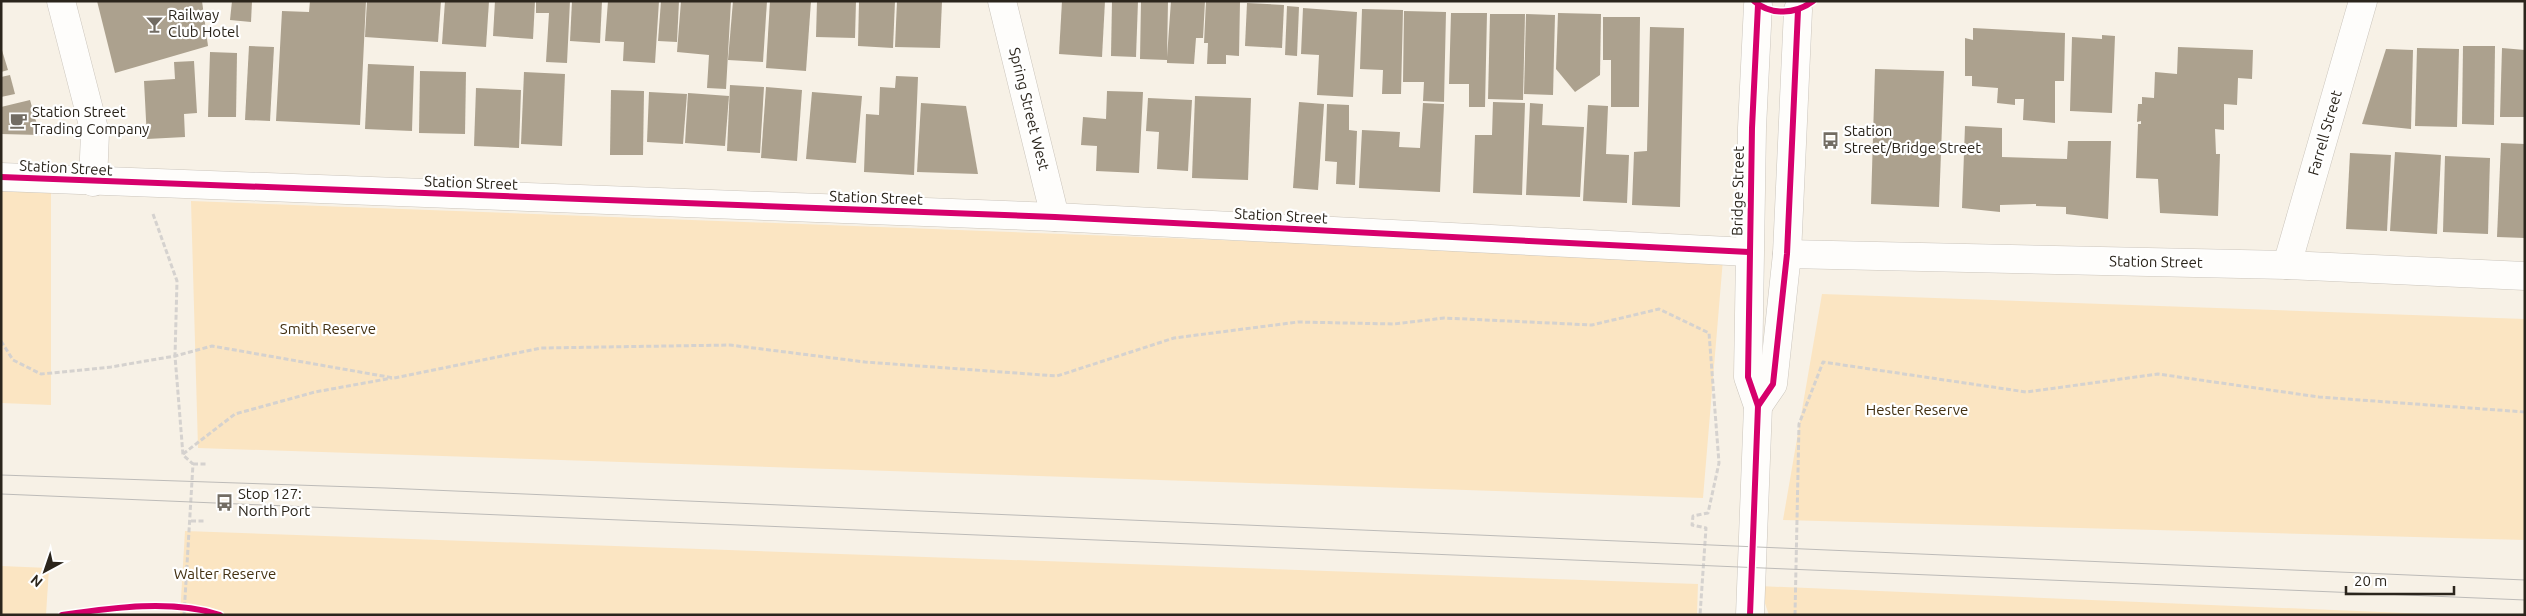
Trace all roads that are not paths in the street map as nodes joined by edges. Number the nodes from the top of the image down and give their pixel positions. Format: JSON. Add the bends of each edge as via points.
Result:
{"nodes":[{"id":1,"x":61,"y":1,"type":"edge"},
{"id":2,"x":1002,"y":1,"type":"edge"},
{"id":3,"x":2363,"y":1,"type":"edge"},
{"id":4,"x":1756,"y":3,"type":"edge"},
{"id":5,"x":1806,"y":5,"type":"edge"},
{"id":6,"x":1,"y":177,"type":"edge"},
{"id":7,"x":93,"y":182,"type":"junction"},
{"id":8,"x":1055,"y":217,"type":"junction"},
{"id":9,"x":1749,"y":252,"type":"junction"},
{"id":10,"x":1787,"y":254,"type":"junction"},
{"id":11,"x":2286,"y":265,"type":"junction"},
{"id":12,"x":2525,"y":276,"type":"edge"},
{"id":13,"x":1758,"y":406,"type":"junction"},
{"id":14,"x":1750,"y":615,"type":"edge"}],
"edges":[{"from":1,"to":7,"type":"street","via":[[93,125],[96,150]]},
{"from":2,"to":8,"type":"street","name":"Spring Street West"},
{"from":3,"to":11,"type":"street","name":"Farrell Street"},
{"from":4,"to":5,"type":"street","via":[[1771,10]]},
{"from":4,"to":9,"type":"street","name":"Bridge Street"},
{"from":5,"to":10,"type":"street"},
{"from":6,"to":7,"type":"street","name":"Station Street"},
{"from":7,"to":8,"type":"street","name":"Station Street"},
{"from":8,"to":9,"type":"street","name":"Station Street"},
{"from":9,"to":13,"type":"street","name":"Bridge Street","via":[[1748,377]]},
{"from":10,"to":11,"type":"street","name":"Station Street"},
{"from":10,"to":13,"type":"street","via":[[1773,384]]},
{"from":11,"to":12,"type":"street","name":"Station Street"},
{"from":13,"to":14,"type":"street","name":"Bridge Street"}]}
